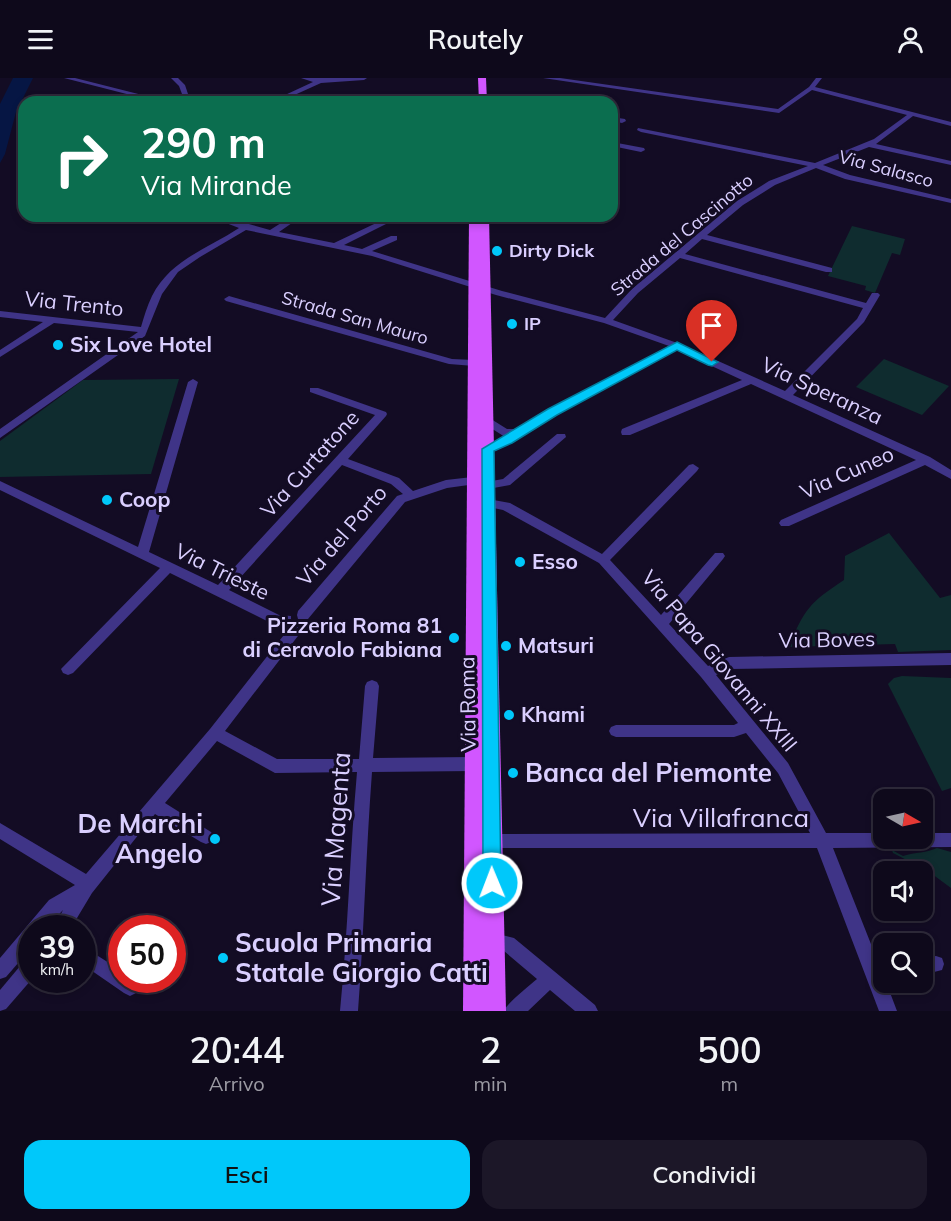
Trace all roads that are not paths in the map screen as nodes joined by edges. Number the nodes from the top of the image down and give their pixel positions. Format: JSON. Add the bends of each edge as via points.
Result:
{"nodes":[{"id":1,"x":67,"y":78,"type":"edge"},
{"id":2,"x":174,"y":78,"type":"edge"},
{"id":3,"x":304,"y":78,"type":"edge"},
{"id":4,"x":364,"y":78,"type":"edge"},
{"id":5,"x":475,"y":78,"type":"edge"},
{"id":6,"x":482,"y":78,"type":"edge"},
{"id":7,"x":546,"y":78,"type":"edge"},
{"id":8,"x":819,"y":78,"type":"edge"},
{"id":9,"x":321,"y":81,"type":"junction"},
{"id":10,"x":811,"y":88,"type":"junction"},
{"id":11,"x":142,"y":96,"type":"edge"},
{"id":12,"x":183,"y":96,"type":"edge"},
{"id":13,"x":287,"y":96,"type":"edge"},
{"id":14,"x":474,"y":96,"type":"edge"},
{"id":15,"x":484,"y":96,"type":"edge"},
{"id":16,"x":911,"y":115,"type":"junction"},
{"id":17,"x":618,"y":121,"type":"edge"},
{"id":18,"x":622,"y":121,"type":"dead end"},
{"id":19,"x":951,"y":124,"type":"edge"},
{"id":20,"x":641,"y":130,"type":"dead end"},
{"id":21,"x":618,"y":145,"type":"edge"},
{"id":22,"x":870,"y":145,"type":"junction"},
{"id":23,"x":641,"y":150,"type":"dead end"},
{"id":24,"x":951,"y":163,"type":"edge"},
{"id":25,"x":814,"y":165,"type":"junction"},
{"id":26,"x":951,"y":201,"type":"edge"},
{"id":27,"x":230,"y":222,"type":"edge"},
{"id":28,"x":288,"y":222,"type":"edge"},
{"id":29,"x":385,"y":222,"type":"edge"},
{"id":30,"x":474,"y":222,"type":"edge"},
{"id":31,"x":484,"y":222,"type":"edge"},
{"id":32,"x":245,"y":227,"type":"junction"},
{"id":33,"x":272,"y":232,"type":"junction"},
{"id":34,"x":701,"y":237,"type":"junction"},
{"id":35,"x":394,"y":238,"type":"dead end"},
{"id":36,"x":337,"y":245,"type":"junction"},
{"id":37,"x":364,"y":251,"type":"junction"},
{"id":38,"x":678,"y":255,"type":"junction"},
{"id":39,"x":829,"y":270,"type":"dead end"},
{"id":40,"x":473,"y":284,"type":"junction"},
{"id":41,"x":485,"y":288,"type":"junction"},
{"id":42,"x":875,"y":295,"type":"dead end"},
{"id":43,"x":229,"y":299,"type":"dead end"},
{"id":44,"x":869,"y":308,"type":"junction"},
{"id":45,"x":0,"y":314,"type":"edge"},
{"id":46,"x":53,"y":319,"type":"junction"},
{"id":47,"x":607,"y":321,"type":"junction"},
{"id":48,"x":144,"y":330,"type":"junction"},
{"id":49,"x":658,"y":339,"type":"junction"},
{"id":50,"x":677,"y":346,"type":"junction"},
{"id":51,"x":0,"y":354,"type":"edge"},
{"id":52,"x":649,"y":359,"type":"junction"},
{"id":53,"x":474,"y":363,"type":"junction"},
{"id":54,"x":751,"y":380,"type":"junction"},
{"id":55,"x":193,"y":382,"type":"dead end"},
{"id":56,"x":314,"y":390,"type":"dead end"},
{"id":57,"x":481,"y":397,"type":"junction"},
{"id":58,"x":785,"y":397,"type":"junction"},
{"id":59,"x":487,"y":421,"type":"junction"},
{"id":60,"x":626,"y":432,"type":"dead end"},
{"id":61,"x":519,"y":433,"type":"junction"},
{"id":62,"x":0,"y":434,"type":"edge"},
{"id":63,"x":561,"y":437,"type":"dead end"},
{"id":64,"x":481,"y":452,"type":"junction"},
{"id":65,"x":340,"y":460,"type":"junction"},
{"id":66,"x":926,"y":460,"type":"junction"},
{"id":67,"x":693,"y":468,"type":"dead end"},
{"id":68,"x":951,"y":475,"type":"edge"},
{"id":69,"x":483,"y":482,"type":"junction"},
{"id":70,"x":0,"y":485,"type":"edge"},
{"id":71,"x":411,"y":495,"type":"junction"},
{"id":72,"x":488,"y":503,"type":"junction"},
{"id":73,"x":785,"y":522,"type":"dead end"},
{"id":74,"x":142,"y":555,"type":"junction"},
{"id":75,"x":719,"y":556,"type":"dead end"},
{"id":76,"x":603,"y":560,"type":"junction"},
{"id":77,"x":168,"y":568,"type":"junction"},
{"id":78,"x":219,"y":593,"type":"junction"},
{"id":79,"x":290,"y":623,"type":"junction"},
{"id":80,"x":662,"y":624,"type":"junction"},
{"id":81,"x":951,"y":659,"type":"edge"},
{"id":82,"x":68,"y":669,"type":"dead end"},
{"id":83,"x":706,"y":673,"type":"junction"},
{"id":84,"x":372,"y":686,"type":"dead end"},
{"id":85,"x":747,"y":726,"type":"junction"},
{"id":86,"x":616,"y":731,"type":"dead end"},
{"id":87,"x":215,"y":733,"type":"junction"},
{"id":88,"x":364,"y":765,"type":"junction"},
{"id":89,"x":474,"y":765,"type":"junction"},
{"id":90,"x":154,"y":805,"type":"junction"},
{"id":91,"x":0,"y":830,"type":"edge"},
{"id":92,"x":206,"y":837,"type":"dead end"},
{"id":93,"x":951,"y":840,"type":"edge"},
{"id":94,"x":492,"y":841,"type":"junction"},
{"id":95,"x":823,"y":842,"type":"junction"},
{"id":96,"x":88,"y":885,"type":"junction"},
{"id":97,"x":50,"y":912,"type":"junction"},
{"id":98,"x":47,"y":915,"type":"edge"},
{"id":99,"x":66,"y":915,"type":"edge"},
{"id":100,"x":70,"y":915,"type":"edge"},
{"id":101,"x":494,"y":941,"type":"junction"},
{"id":102,"x":18,"y":950,"type":"edge"},
{"id":103,"x":873,"y":962,"type":"edge"},
{"id":104,"x":0,"y":971,"type":"edge"},
{"id":105,"x":549,"y":978,"type":"junction"},
{"id":106,"x":18,"y":982,"type":"edge"},
{"id":107,"x":883,"y":993,"type":"edge"},
{"id":108,"x":0,"y":1003,"type":"edge"},
{"id":109,"x":349,"y":1011,"type":"edge"},
{"id":110,"x":474,"y":1011,"type":"edge"},
{"id":111,"x":495,"y":1011,"type":"edge"},
{"id":112,"x":513,"y":1011,"type":"edge"},
{"id":113,"x":589,"y":1011,"type":"edge"},
{"id":114,"x":888,"y":1011,"type":"edge"}],
"edges":[{"from":1,"to":11,"type":"street"},
{"from":2,"to":12,"type":"street","via":[[182,85]]},
{"from":3,"to":9,"type":"street"},
{"from":4,"to":9,"type":"street"},
{"from":5,"to":14,"type":"main road"},
{"from":6,"to":15,"type":"main road"},
{"from":7,"to":10,"type":"street","via":[[779,111]]},
{"from":8,"to":10,"type":"street"},
{"from":9,"to":13,"type":"street"},
{"from":10,"to":16,"type":"street"},
{"from":16,"to":19,"type":"street"},
{"from":16,"to":22,"type":"street","name":"Strada del Cascinotto"},
{"from":17,"to":18,"type":"street"},
{"from":20,"to":25,"type":"street","name":"Strada del Cascinotto"},
{"from":21,"to":23,"type":"street"},
{"from":22,"to":24,"type":"street"},
{"from":22,"to":25,"type":"street","name":"Strada del Cascinotto"},
{"from":25,"to":26,"type":"street","name":"Via Salasco"},
{"from":25,"to":34,"type":"street","name":"Strada del Cascinotto","via":[[772,183],[740,203]]},
{"from":27,"to":32,"type":"street","name":"Via Speranza"},
{"from":28,"to":33,"type":"street"},
{"from":29,"to":36,"type":"street"},
{"from":30,"to":40,"type":"main road"},
{"from":31,"to":41,"type":"main road"},
{"from":32,"to":33,"type":"street","name":"Via Speranza"},
{"from":32,"to":48,"type":"street","via":[[175,268],[157,295]]},
{"from":33,"to":36,"type":"street","name":"Via Speranza"},
{"from":34,"to":38,"type":"street","name":"Strada del Cascinotto"},
{"from":34,"to":39,"type":"street"},
{"from":35,"to":37,"type":"street"},
{"from":36,"to":37,"type":"street","name":"Via Speranza"},
{"from":37,"to":40,"type":"street","name":"Via Speranza"},
{"from":38,"to":44,"type":"street"},
{"from":38,"to":47,"type":"street","name":"Strada del Cascinotto"},
{"from":40,"to":41,"type":"street","name":"Via Speranza"},
{"from":40,"to":53,"type":"main road"},
{"from":41,"to":47,"type":"street","name":"Via Speranza"},
{"from":41,"to":57,"type":"main road"},
{"from":42,"to":44,"type":"street"},
{"from":43,"to":53,"type":"street","name":"Strada San Mauro","via":[[443,360]]},
{"from":44,"to":58,"type":"street"},
{"from":45,"to":46,"type":"street","name":"Via Trento"},
{"from":46,"to":48,"type":"street","name":"Via Trento"},
{"from":46,"to":51,"type":"street"},
{"from":47,"to":49,"type":"street","name":"Via Speranza"},
{"from":48,"to":62,"type":"street","name":"Via Trento"},
{"from":49,"to":50,"type":"street","name":"Via Speranza"},
{"from":49,"to":52,"type":"street","via":[[661,343]]},
{"from":50,"to":52,"type":"street"},
{"from":50,"to":54,"type":"street","name":"Via Speranza"},
{"from":52,"to":61,"type":"street"},
{"from":53,"to":57,"type":"main road"},
{"from":54,"to":58,"type":"street","name":"Via Speranza"},
{"from":54,"to":60,"type":"street"},
{"from":55,"to":74,"type":"street","name":"Via Trieste"},
{"from":56,"to":65,"type":"street","name":"Via Curtatone","via":[[382,414]]},
{"from":57,"to":59,"type":"main road","name":"Via Roma"},
{"from":57,"to":64,"type":"main road","name":"Via Roma"},
{"from":58,"to":66,"type":"street","name":"Via Speranza"},
{"from":59,"to":61,"type":"street","via":[[505,433]]},
{"from":59,"to":64,"type":"main road","name":"Via Roma"},
{"from":61,"to":64,"type":"street"},
{"from":63,"to":69,"type":"street","name":"Via del Porto","via":[[506,482]]},
{"from":64,"to":69,"type":"main road","name":"Via Roma"},
{"from":65,"to":71,"type":"street","via":[[395,481]]},
{"from":65,"to":78,"type":"street","name":"Via Curtatone"},
{"from":66,"to":68,"type":"street","name":"Via Speranza"},
{"from":66,"to":73,"type":"street","name":"Via Cuneo"},
{"from":67,"to":76,"type":"street"},
{"from":69,"to":71,"type":"street","name":"Via del Porto","via":[[446,484]]},
{"from":69,"to":72,"type":"main road","name":"Via Roma"},
{"from":69,"to":89,"type":"main road","name":"Via Roma"},
{"from":70,"to":74,"type":"street","name":"Via Trieste"},
{"from":71,"to":79,"type":"street","name":"Via del Porto","via":[[391,507],[303,615],[303,623]]},
{"from":72,"to":76,"type":"street","name":"Via Papa Giovanni XXIII","via":[[506,506]]},
{"from":72,"to":94,"type":"main road","name":"Via Roma"},
{"from":74,"to":77,"type":"street","name":"Via Trieste"},
{"from":75,"to":80,"type":"street"},
{"from":76,"to":80,"type":"street","name":"Via Papa Giovanni XXIII"},
{"from":77,"to":78,"type":"street","name":"Via Trieste"},
{"from":77,"to":82,"type":"street"},
{"from":78,"to":79,"type":"street","name":"Via Trieste"},
{"from":79,"to":87,"type":"street","via":[[294,632]]},
{"from":80,"to":83,"type":"street","name":"Via Papa Giovanni XXIII"},
{"from":81,"to":83,"type":"street","name":"Via Boves","via":[[729,663]]},
{"from":83,"to":85,"type":"street","name":"Via Papa Giovanni XXIII"},
{"from":84,"to":88,"type":"street","name":"Via Magenta"},
{"from":85,"to":86,"type":"street","via":[[734,731]]},
{"from":85,"to":95,"type":"street","name":"Via Papa Giovanni XXIII","via":[[783,768]]},
{"from":87,"to":88,"type":"street","via":[[275,766]]},
{"from":87,"to":90,"type":"street"},
{"from":88,"to":89,"type":"street"},
{"from":88,"to":109,"type":"street","name":"Via Magenta"},
{"from":89,"to":110,"type":"main road","name":"Via Roma"},
{"from":90,"to":92,"type":"street"},
{"from":90,"to":96,"type":"street"},
{"from":91,"to":96,"type":"street"},
{"from":93,"to":95,"type":"street","name":"Via Villafranca"},
{"from":94,"to":95,"type":"street","name":"Via Villafranca"},
{"from":94,"to":101,"type":"main road","name":"Via Roma"},
{"from":95,"to":103,"type":"street","name":"Via Papa Giovanni XXIII"},
{"from":96,"to":97,"type":"street"},
{"from":96,"to":100,"type":"street"},
{"from":97,"to":98,"type":"street"},
{"from":97,"to":99,"type":"street","via":[[61,910]]},
{"from":101,"to":105,"type":"street","via":[[507,944]]},
{"from":101,"to":111,"type":"main road","name":"Via Roma"},
{"from":102,"to":104,"type":"street"},
{"from":105,"to":112,"type":"street"},
{"from":105,"to":113,"type":"street"},
{"from":106,"to":108,"type":"street"},
{"from":107,"to":114,"type":"street","name":"Via Papa Giovanni XXIII"}]}
